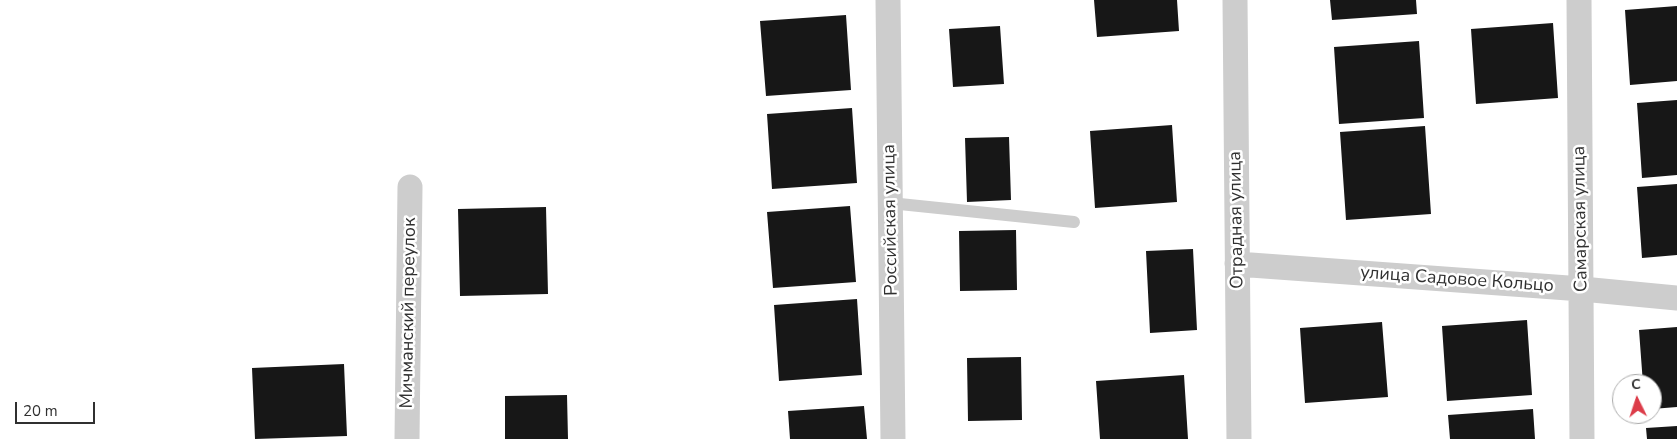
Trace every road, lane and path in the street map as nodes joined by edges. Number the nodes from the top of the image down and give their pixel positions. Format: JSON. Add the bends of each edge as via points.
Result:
{"nodes":[{"id":1,"x":888,"y":0,"type":"edge"},
{"id":2,"x":1235,"y":0,"type":"edge"},
{"id":3,"x":1579,"y":0,"type":"edge"},
{"id":4,"x":410,"y":187,"type":"dead end"},
{"id":5,"x":890,"y":203,"type":"junction"},
{"id":6,"x":1074,"y":222,"type":"dead end"},
{"id":7,"x":1238,"y":264,"type":"junction"},
{"id":8,"x":1582,"y":289,"type":"junction"},
{"id":9,"x":1677,"y":298,"type":"edge"},
{"id":10,"x":407,"y":439,"type":"edge"},
{"id":11,"x":893,"y":439,"type":"edge"},
{"id":12,"x":1239,"y":439,"type":"edge"},
{"id":13,"x":1582,"y":439,"type":"edge"}],
"edges":[{"from":1,"to":5,"type":"street","name":"Российская улица"},
{"from":2,"to":7,"type":"street","name":"Отрадная улица"},
{"from":3,"to":8,"type":"street","name":"Самарская улица"},
{"from":4,"to":10,"type":"street","name":"Мичманский переулок"},
{"from":5,"to":6,"type":"lane"},
{"from":5,"to":11,"type":"street","name":"Российская улица"},
{"from":7,"to":8,"type":"street","name":"улица Садовое Кольцо"},
{"from":7,"to":12,"type":"street","name":"Отрадная улица"},
{"from":8,"to":9,"type":"street","name":"улица Садовое Кольцо"},
{"from":8,"to":13,"type":"street","name":"Самарская улица"}]}
